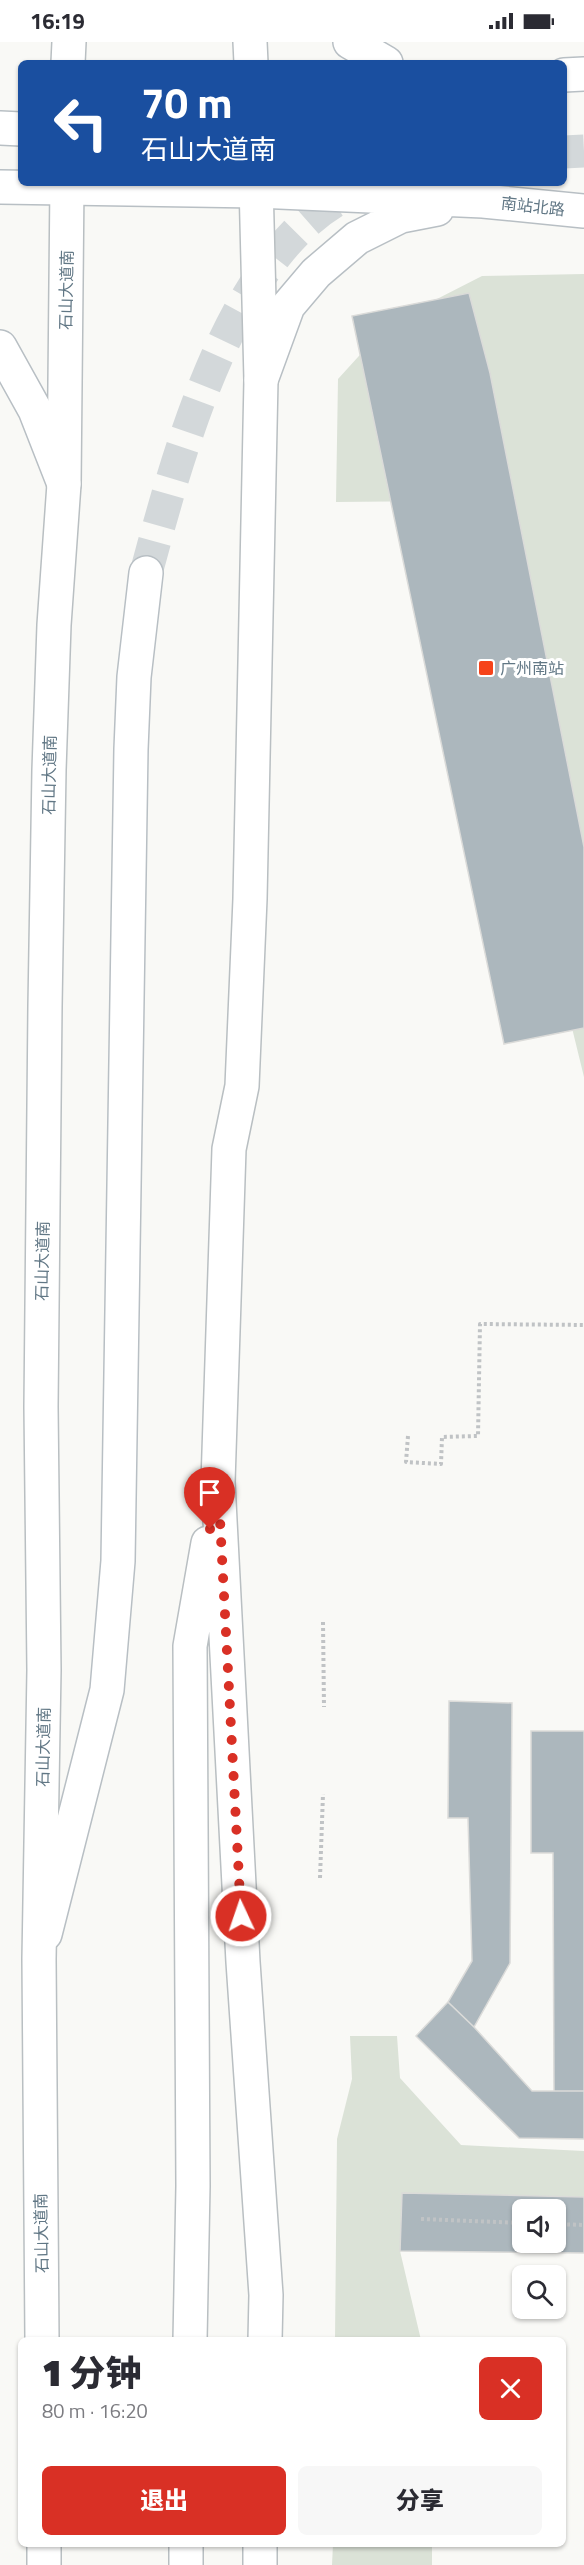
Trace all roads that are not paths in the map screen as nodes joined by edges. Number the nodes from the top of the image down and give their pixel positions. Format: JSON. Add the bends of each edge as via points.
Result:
{"nodes":[{"id":1,"x":69,"y":42,"type":"edge"},
{"id":2,"x":250,"y":42,"type":"edge"},
{"id":3,"x":350,"y":42,"type":"edge"},
{"id":4,"x":68,"y":60,"type":"edge"},
{"id":5,"x":251,"y":60,"type":"edge"},
{"id":6,"x":381,"y":60,"type":"edge"},
{"id":7,"x":584,"y":74,"type":"edge"},
{"id":8,"x":567,"y":75,"type":"edge"},
{"id":9,"x":0,"y":128,"type":"edge"},
{"id":10,"x":18,"y":129,"type":"edge"},
{"id":11,"x":34,"y":186,"type":"edge"},
{"id":12,"x":67,"y":186,"type":"edge"},
{"id":13,"x":162,"y":186,"type":"edge"},
{"id":14,"x":0,"y":187,"type":"edge"},
{"id":15,"x":257,"y":187,"type":"edge"},
{"id":16,"x":483,"y":201,"type":"junction"},
{"id":17,"x":584,"y":211,"type":"edge"},
{"id":18,"x":0,"y":346,"type":"edge"},
{"id":19,"x":261,"y":380,"type":"junction"},
{"id":20,"x":64,"y":484,"type":"junction"},
{"id":21,"x":146,"y":573,"type":"tunnel mouth"},
{"id":22,"x":218,"y":1482,"type":"junction"},
{"id":23,"x":39,"y":1959,"type":"junction"},
{"id":24,"x":42,"y":2337,"type":"edge"},
{"id":25,"x":190,"y":2337,"type":"edge"},
{"id":26,"x":265,"y":2337,"type":"edge"},
{"id":27,"x":44,"y":2547,"type":"edge"},
{"id":28,"x":186,"y":2547,"type":"edge"},
{"id":29,"x":260,"y":2547,"type":"edge"},
{"id":30,"x":44,"y":2565,"type":"edge"},
{"id":31,"x":186,"y":2565,"type":"edge"},
{"id":32,"x":260,"y":2565,"type":"edge"}],
"edges":[{"from":1,"to":4,"type":"main road"},
{"from":2,"to":5,"type":"main road"},
{"from":3,"to":6,"type":"main road"},
{"from":7,"to":8,"type":"main road"},
{"from":9,"to":10,"type":"main road"},
{"from":11,"to":14,"type":"main road"},
{"from":12,"to":20,"type":"main road","name":"石山大道南"},
{"from":13,"to":15,"type":"main road"},
{"from":15,"to":16,"type":"main road"},
{"from":15,"to":19,"type":"main road"},
{"from":16,"to":17,"type":"main road","name":"南站北路"},
{"from":16,"to":19,"type":"main road","via":[[401,216],[357,238],[316,273],[288,306]]},
{"from":18,"to":20,"type":"main road","via":[[35,410]]},
{"from":19,"to":22,"type":"main road","via":[[250,899],[242,1086],[229,1149]]},
{"from":20,"to":23,"type":"main road","name":"石山大道南","via":[[48,794]]},
{"from":21,"to":23,"type":"main road","via":[[134,677],[131,749],[117,1572],[107,1690]]},
{"from":22,"to":25,"type":"main road","via":[[190,1646]]},
{"from":22,"to":26,"type":"main road","via":[[243,1962],[266,2295]]},
{"from":23,"to":24,"type":"main road","name":"石山大道南"},
{"from":27,"to":30,"type":"main road"},
{"from":28,"to":31,"type":"main road"},
{"from":29,"to":32,"type":"main road"}]}
